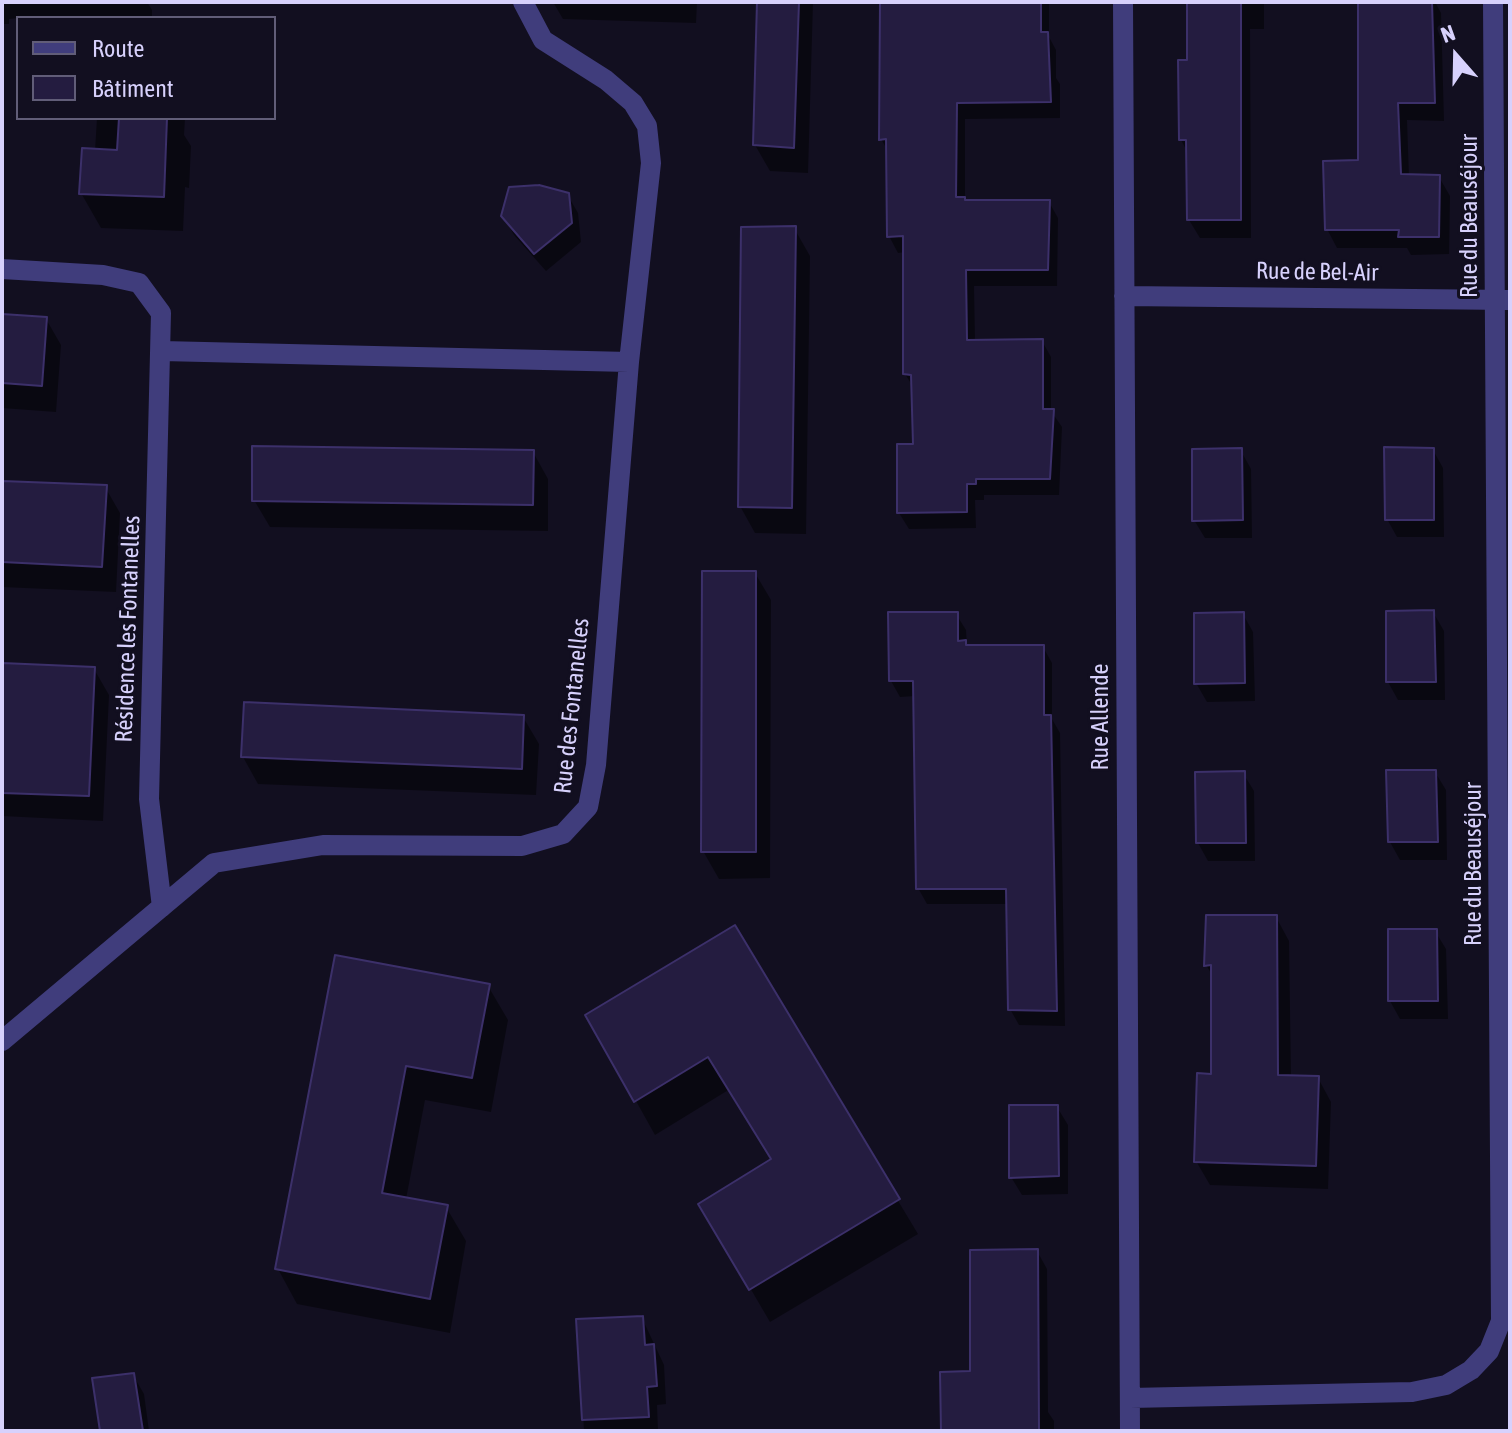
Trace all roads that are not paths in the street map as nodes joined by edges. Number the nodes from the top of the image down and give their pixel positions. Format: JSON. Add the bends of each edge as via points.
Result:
{"nodes":[{"id":1,"x":523,"y":2,"type":"edge"},
{"id":2,"x":1123,"y":2,"type":"edge"},
{"id":3,"x":1493,"y":2,"type":"edge"},
{"id":4,"x":2,"y":269,"type":"edge"},
{"id":5,"x":1124,"y":296,"type":"junction"},
{"id":6,"x":1503,"y":300,"type":"edge"},
{"id":7,"x":162,"y":351,"type":"junction"},
{"id":8,"x":629,"y":362,"type":"junction"},
{"id":9,"x":162,"y":907,"type":"junction"},
{"id":10,"x":2,"y":1041,"type":"edge"},
{"id":11,"x":1130,"y":1398,"type":"junction"},
{"id":12,"x":1130,"y":1431,"type":"edge"}],
"edges":[{"from":1,"to":8,"type":"street","name":"Rue des Fontanelles","via":[[543,40],[606,80],[633,103],[647,126],[651,163]]},
{"from":2,"to":5,"type":"street","name":"Rue Allende"},
{"from":3,"to":6,"type":"street","name":"Rue du Beauséjour"},
{"from":4,"to":7,"type":"street","name":"Résidence les Fontanelles","via":[[103,275],[139,283],[161,313]]},
{"from":5,"to":6,"type":"street","name":"Rue de Bel-Air"},
{"from":5,"to":11,"type":"street","name":"Rue Allende"},
{"from":6,"to":11,"type":"street","name":"Rue du Beauséjour","via":[[1501,1321],[1489,1351],[1446,1385],[1412,1392]]},
{"from":7,"to":8,"type":"street"},
{"from":7,"to":9,"type":"street","name":"Résidence les Fontanelles","via":[[149,799]]},
{"from":8,"to":9,"type":"street","name":"Rue des Fontanelles","via":[[596,765],[588,807],[563,834],[522,846],[323,845],[214,863]]},
{"from":9,"to":10,"type":"street","name":"Rue des Fontanelles"},
{"from":11,"to":12,"type":"street","name":"Rue Allende"}]}
